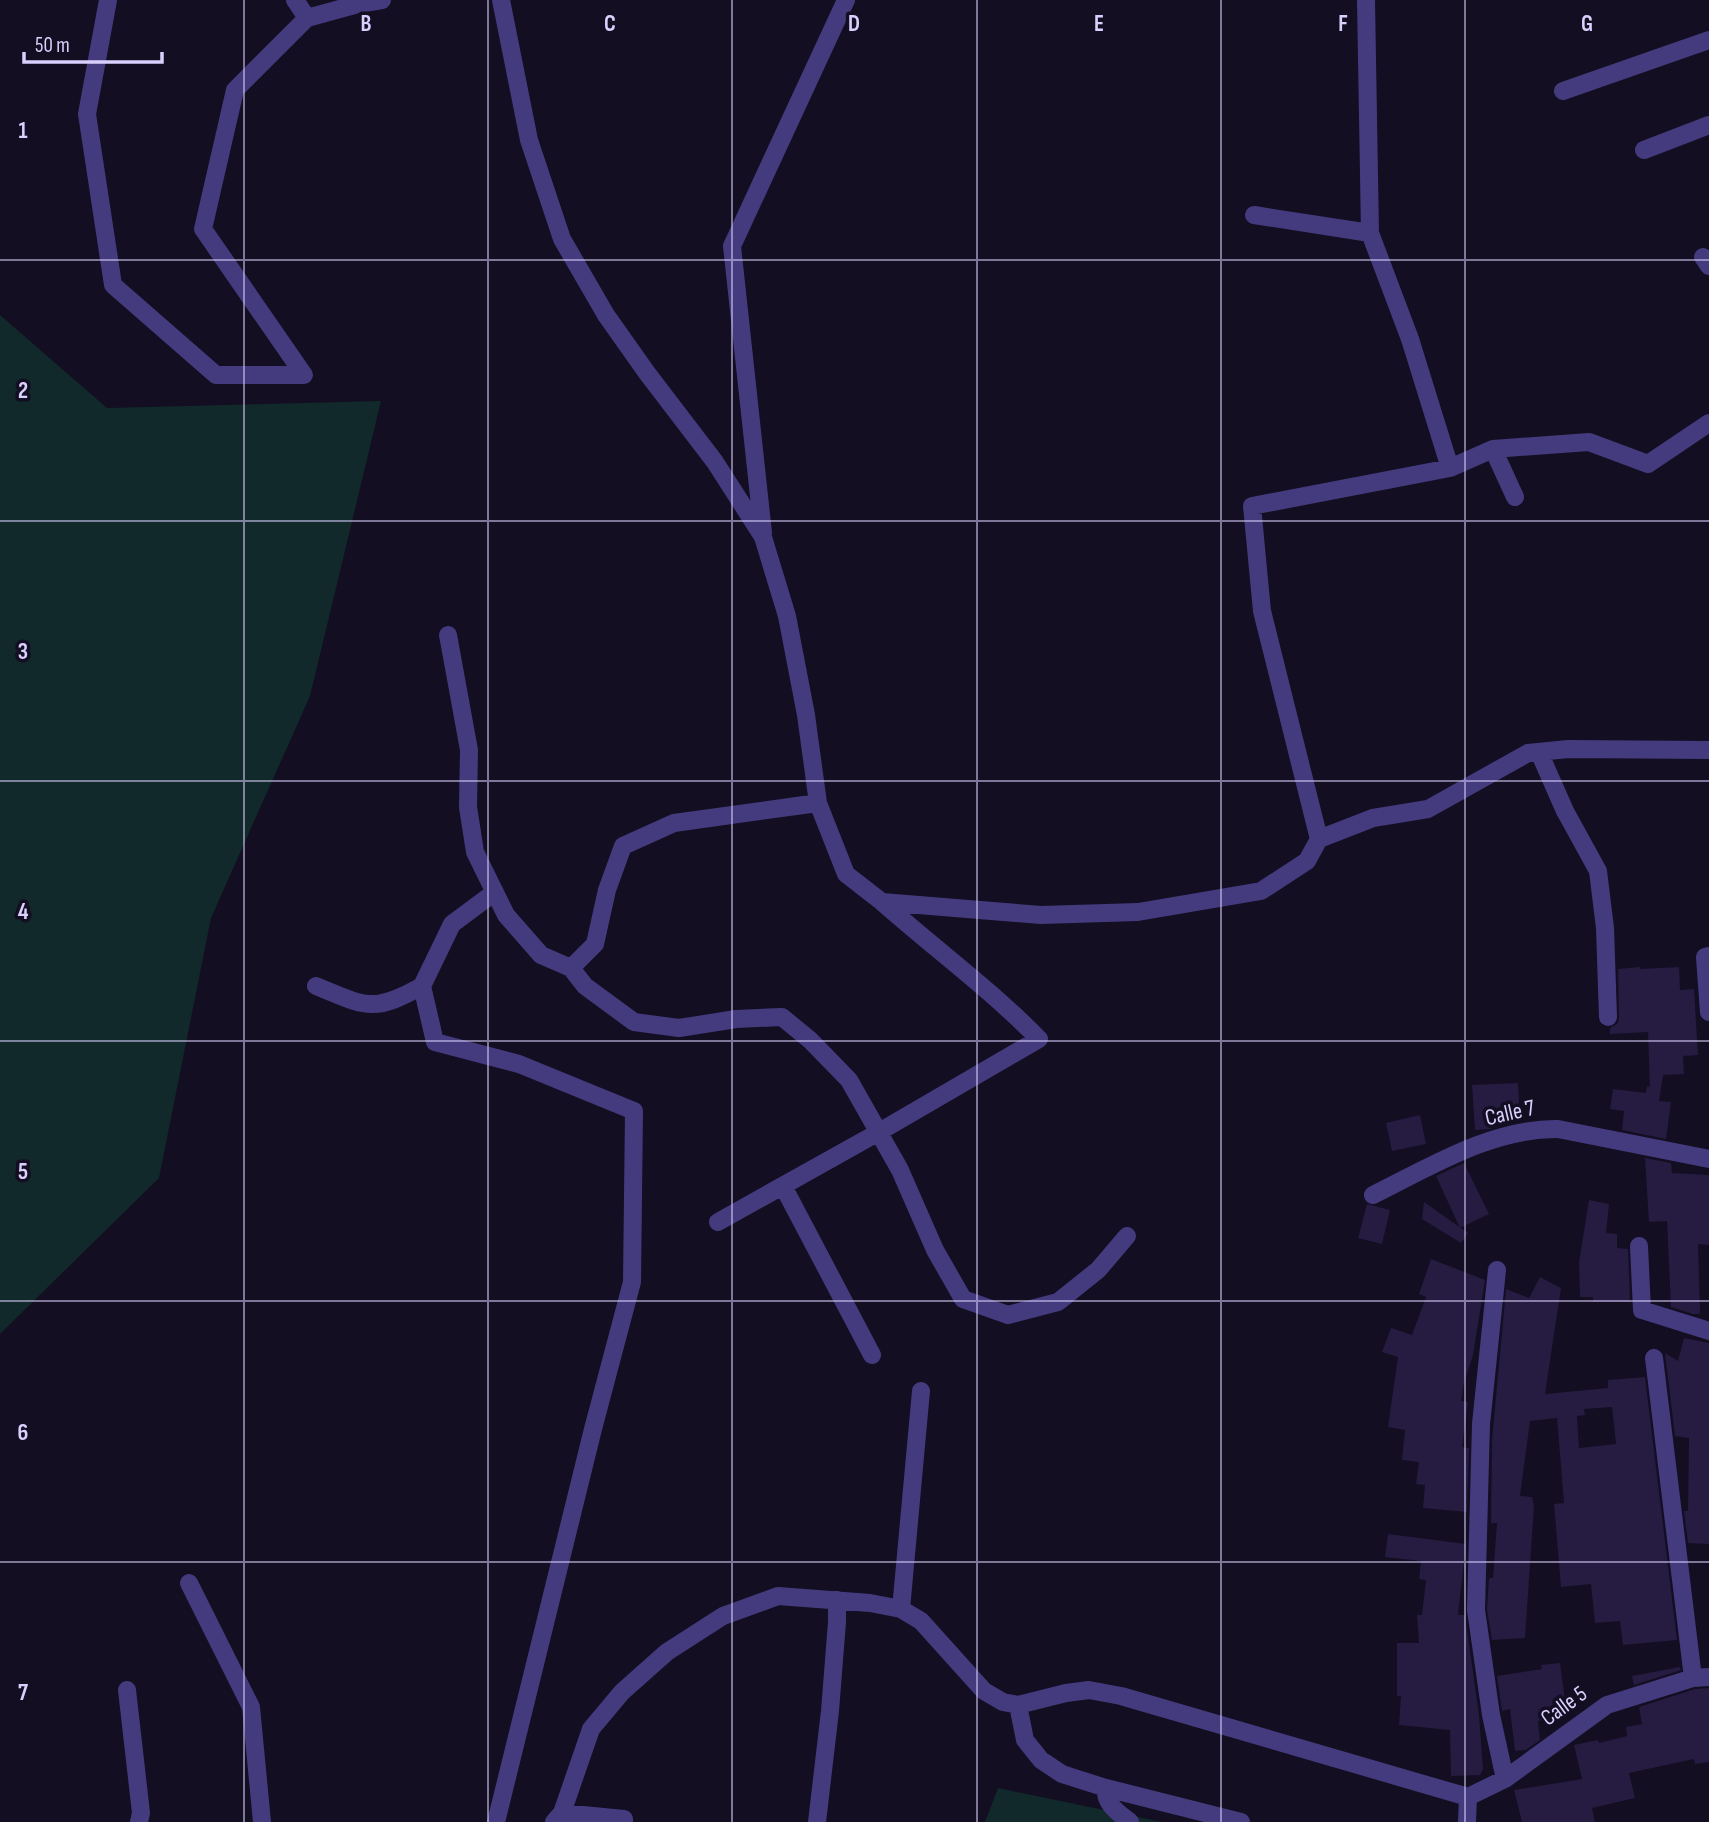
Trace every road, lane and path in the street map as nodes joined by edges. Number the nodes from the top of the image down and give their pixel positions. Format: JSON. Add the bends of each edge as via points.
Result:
{"nodes":[{"id":1,"x":108,"y":0,"type":"edge"},
{"id":2,"x":295,"y":0,"type":"edge"},
{"id":3,"x":382,"y":0,"type":"edge"},
{"id":4,"x":501,"y":0,"type":"edge"},
{"id":5,"x":846,"y":0,"type":"edge"},
{"id":6,"x":1366,"y":0,"type":"edge"},
{"id":7,"x":307,"y":18,"type":"junction"},
{"id":8,"x":1709,"y":40,"type":"edge"},
{"id":9,"x":1563,"y":92,"type":"dead end"},
{"id":10,"x":1709,"y":125,"type":"edge"},
{"id":11,"x":1644,"y":149,"type":"dead end"},
{"id":12,"x":1254,"y":215,"type":"dead end"},
{"id":13,"x":1370,"y":233,"type":"junction"},
{"id":14,"x":1709,"y":423,"type":"edge"},
{"id":15,"x":1493,"y":449,"type":"junction"},
{"id":16,"x":1450,"y":468,"type":"junction"},
{"id":17,"x":1515,"y":497,"type":"dead end"},
{"id":18,"x":763,"y":537,"type":"junction"},
{"id":19,"x":448,"y":635,"type":"dead end"},
{"id":20,"x":1709,"y":750,"type":"edge"},
{"id":21,"x":1539,"y":752,"type":"junction"},
{"id":22,"x":818,"y":803,"type":"junction"},
{"id":23,"x":1319,"y":839,"type":"junction"},
{"id":24,"x":495,"y":892,"type":"junction"},
{"id":25,"x":882,"y":902,"type":"junction"},
{"id":26,"x":1709,"y":956,"type":"edge"},
{"id":27,"x":571,"y":968,"type":"junction"},
{"id":28,"x":316,"y":986,"type":"dead end"},
{"id":29,"x":422,"y":986,"type":"junction"},
{"id":30,"x":1709,"y":1012,"type":"edge"},
{"id":31,"x":1608,"y":1017,"type":"dead end"},
{"id":32,"x":880,"y":1132,"type":"junction"},
{"id":33,"x":1709,"y":1159,"type":"edge"},
{"id":34,"x":783,"y":1186,"type":"junction"},
{"id":35,"x":1373,"y":1195,"type":"dead end"},
{"id":36,"x":718,"y":1222,"type":"dead end"},
{"id":37,"x":1127,"y":1236,"type":"dead end"},
{"id":38,"x":1639,"y":1247,"type":"dead end"},
{"id":39,"x":1497,"y":1270,"type":"dead end"},
{"id":40,"x":1709,"y":1331,"type":"edge"},
{"id":41,"x":872,"y":1355,"type":"dead end"},
{"id":42,"x":1654,"y":1359,"type":"dead end"},
{"id":43,"x":921,"y":1391,"type":"dead end"},
{"id":44,"x":189,"y":1583,"type":"dead end"},
{"id":45,"x":837,"y":1600,"type":"junction"},
{"id":46,"x":901,"y":1609,"type":"junction"},
{"id":47,"x":1701,"y":1677,"type":"edge"},
{"id":48,"x":127,"y":1690,"type":"dead end"},
{"id":49,"x":1018,"y":1705,"type":"junction"},
{"id":50,"x":1501,"y":1780,"type":"junction"},
{"id":51,"x":1106,"y":1788,"type":"junction"},
{"id":52,"x":1468,"y":1797,"type":"junction"},
{"id":53,"x":558,"y":1818,"type":"edge"},
{"id":54,"x":139,"y":1822,"type":"edge"},
{"id":55,"x":262,"y":1822,"type":"edge"},
{"id":56,"x":496,"y":1822,"type":"edge"},
{"id":57,"x":624,"y":1822,"type":"edge"},
{"id":58,"x":817,"y":1822,"type":"edge"},
{"id":59,"x":1130,"y":1822,"type":"edge"},
{"id":60,"x":1241,"y":1822,"type":"edge"},
{"id":61,"x":1467,"y":1822,"type":"edge"}],
"edges":[{"from":1,"to":7,"type":"street","via":[[87,114],[113,285],[216,375],[304,375],[203,229],[234,90]]},
{"from":2,"to":7,"type":"street"},
{"from":3,"to":7,"type":"street"},
{"from":4,"to":18,"type":"street","via":[[529,140],[562,239],[606,315],[715,462]]},
{"from":5,"to":18,"type":"street","via":[[732,246]]},
{"from":6,"to":13,"type":"street"},
{"from":8,"to":9,"type":"street"},
{"from":10,"to":11,"type":"street"},
{"from":12,"to":13,"type":"street"},
{"from":13,"to":16,"type":"street"},
{"from":14,"to":15,"type":"street","via":[[1648,464],[1589,442]]},
{"from":15,"to":16,"type":"street"},
{"from":15,"to":17,"type":"street"},
{"from":16,"to":23,"type":"street","via":[[1252,506],[1262,611]]},
{"from":18,"to":22,"type":"street","via":[[787,616]]},
{"from":19,"to":24,"type":"street","via":[[469,750],[468,807],[475,852]]},
{"from":20,"to":21,"type":"street"},
{"from":21,"to":23,"type":"street","via":[[1528,753],[1428,809],[1373,818]]},
{"from":21,"to":31,"type":"street","via":[[1598,871]]},
{"from":22,"to":25,"type":"street","via":[[846,874]]},
{"from":22,"to":27,"type":"street","via":[[674,823],[624,846],[607,890],[595,944]]},
{"from":23,"to":25,"type":"street","via":[[1307,861],[1261,891],[1138,912],[1041,915]]},
{"from":24,"to":27,"type":"street","via":[[506,915],[541,955]]},
{"from":24,"to":29,"type":"street","via":[[452,924]]},
{"from":25,"to":32,"type":"street","via":[[1009,1008],[1039,1039]]},
{"from":26,"to":30,"type":"street","via":[[1705,957]]},
{"from":27,"to":32,"type":"street","via":[[585,986],[634,1022],[679,1028],[782,1017],[849,1080]]},
{"from":28,"to":29,"type":"street","via":[[366,1006],[398,999]]},
{"from":29,"to":56,"type":"street","via":[[435,1042],[519,1064],[634,1111],[632,1282]]},
{"from":32,"to":34,"type":"street"},
{"from":32,"to":37,"type":"street","via":[[963,1299],[1008,1315],[1058,1302],[1098,1270]]},
{"from":33,"to":35,"type":"street","name":"Calle 7","via":[[1539,1129],[1455,1154]]},
{"from":34,"to":36,"type":"street"},
{"from":34,"to":41,"type":"street"},
{"from":38,"to":40,"type":"street","via":[[1642,1310]]},
{"from":39,"to":50,"type":"street","via":[[1481,1424],[1476,1611]]},
{"from":42,"to":47,"type":"street"},
{"from":43,"to":46,"type":"street"},
{"from":44,"to":55,"type":"street","via":[[251,1707]]},
{"from":45,"to":46,"type":"street"},
{"from":45,"to":53,"type":"street","via":[[778,1596],[723,1616],[667,1652],[622,1692],[591,1729]]},
{"from":45,"to":58,"type":"street"},
{"from":46,"to":49,"type":"street","via":[[921,1621],[984,1691]]},
{"from":47,"to":50,"type":"street","name":"Calle 5","via":[[1607,1705]]},
{"from":48,"to":54,"type":"street"},
{"from":49,"to":51,"type":"street","via":[[1025,1740],[1041,1760],[1062,1774]]},
{"from":49,"to":52,"type":"street","via":[[1089,1690],[1121,1696]]},
{"from":50,"to":52,"type":"street","name":"Calle 5"},
{"from":51,"to":59,"type":"street","via":[[1109,1804]]},
{"from":51,"to":60,"type":"street"},
{"from":52,"to":61,"type":"street"},
{"from":53,"to":57,"type":"street"}]}
